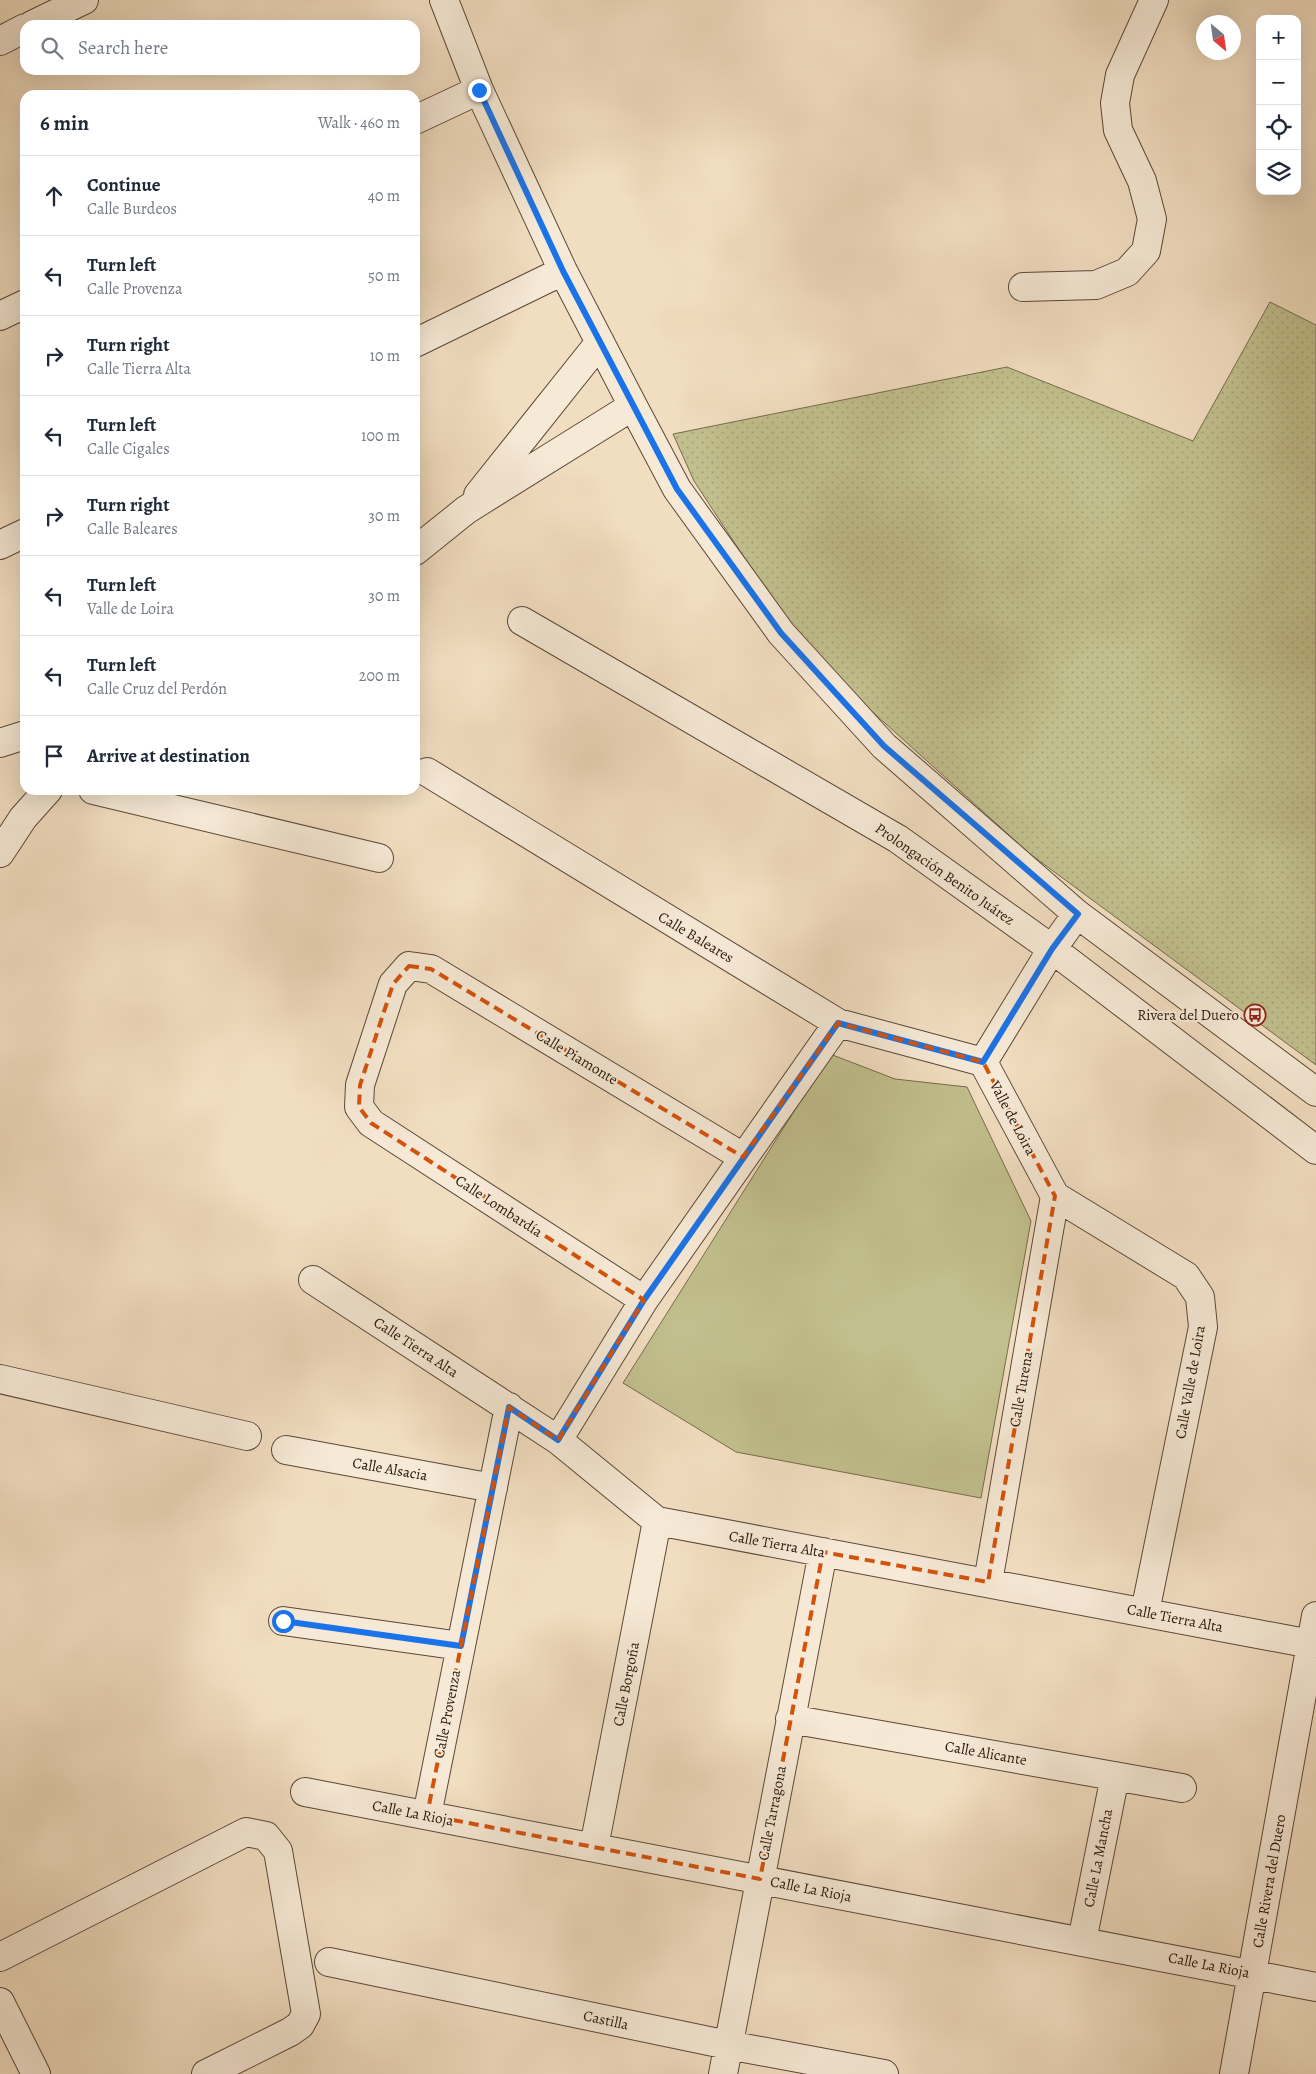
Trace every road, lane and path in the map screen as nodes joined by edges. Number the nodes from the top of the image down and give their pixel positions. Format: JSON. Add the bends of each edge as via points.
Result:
{"nodes":[{"id":1,"x":84,"y":0,"type":"edge"},
{"id":2,"x":444,"y":0,"type":"edge"},
{"id":3,"x":1154,"y":0,"type":"edge"},
{"id":4,"x":42,"y":20,"type":"edge"},
{"id":5,"x":20,"y":30,"type":"edge"},
{"id":6,"x":0,"y":40,"type":"edge"},
{"id":7,"x":479,"y":90,"type":"junction"},
{"id":8,"x":420,"y":118,"type":"edge"},
{"id":9,"x":563,"y":271,"type":"junction"},
{"id":10,"x":1023,"y":287,"type":"dead end"},
{"id":11,"x":20,"y":306,"type":"edge"},
{"id":12,"x":0,"y":316,"type":"edge"},
{"id":13,"x":420,"y":341,"type":"edge"},
{"id":14,"x":600,"y":342,"type":"junction"},
{"id":15,"x":633,"y":406,"type":"junction"},
{"id":16,"x":466,"y":510,"type":"junction"},
{"id":17,"x":20,"y":535,"type":"edge"},
{"id":18,"x":0,"y":545,"type":"edge"},
{"id":19,"x":420,"y":547,"type":"edge"},
{"id":20,"x":522,"y":621,"type":"dead end"},
{"id":21,"x":20,"y":737,"type":"edge"},
{"id":22,"x":0,"y":744,"type":"edge"},
{"id":23,"x":427,"y":772,"type":"dead end"},
{"id":24,"x":44,"y":795,"type":"edge"},
{"id":25,"x":114,"y":795,"type":"edge"},
{"id":26,"x":0,"y":853,"type":"edge"},
{"id":27,"x":379,"y":858,"type":"dead end"},
{"id":28,"x":1078,"y":914,"type":"junction"},
{"id":29,"x":1052,"y":949,"type":"junction"},
{"id":30,"x":838,"y":1023,"type":"junction"},
{"id":31,"x":983,"y":1062,"type":"junction"},
{"id":32,"x":1316,"y":1092,"type":"edge"},
{"id":33,"x":359,"y":1107,"type":"joint"},
{"id":34,"x":1316,"y":1150,"type":"edge"},
{"id":35,"x":742,"y":1157,"type":"junction"},
{"id":36,"x":1055,"y":1196,"type":"junction"},
{"id":37,"x":313,"y":1280,"type":"dead end"},
{"id":38,"x":644,"y":1300,"type":"junction"},
{"id":39,"x":0,"y":1379,"type":"edge"},
{"id":40,"x":509,"y":1407,"type":"junction"},
{"id":41,"x":247,"y":1436,"type":"dead end"},
{"id":42,"x":558,"y":1440,"type":"junction"},
{"id":43,"x":286,"y":1450,"type":"dead end"},
{"id":44,"x":493,"y":1488,"type":"junction"},
{"id":45,"x":657,"y":1522,"type":"junction"},
{"id":46,"x":822,"y":1552,"type":"junction"},
{"id":47,"x":988,"y":1582,"type":"junction"},
{"id":48,"x":1145,"y":1612,"type":"junction"},
{"id":49,"x":1316,"y":1616,"type":"edge"},
{"id":50,"x":283,"y":1621,"type":"dead end"},
{"id":51,"x":1311,"y":1644,"type":"junction"},
{"id":52,"x":461,"y":1646,"type":"junction"},
{"id":53,"x":1310,"y":1694,"type":"edge"},
{"id":54,"x":790,"y":1719,"type":"junction"},
{"id":55,"x":1115,"y":1776,"type":"junction"},
{"id":56,"x":1182,"y":1788,"type":"dead end"},
{"id":57,"x":305,"y":1792,"type":"dead end"},
{"id":58,"x":427,"y":1815,"type":"junction"},
{"id":59,"x":594,"y":1847,"type":"junction"},
{"id":60,"x":760,"y":1879,"type":"junction"},
{"id":61,"x":1082,"y":1941,"type":"junction"},
{"id":62,"x":0,"y":1957,"type":"edge"},
{"id":63,"x":329,"y":1962,"type":"dead end"},
{"id":64,"x":1252,"y":1974,"type":"junction"},
{"id":65,"x":1316,"y":1986,"type":"edge"},
{"id":66,"x":0,"y":2002,"type":"edge"},
{"id":67,"x":728,"y":2045,"type":"junction"},
{"id":68,"x":36,"y":2074,"type":"edge"},
{"id":69,"x":206,"y":2074,"type":"edge"},
{"id":70,"x":723,"y":2074,"type":"edge"},
{"id":71,"x":884,"y":2074,"type":"edge"},
{"id":72,"x":1234,"y":2074,"type":"edge"}],
"edges":[{"from":1,"to":4,"type":"street"},
{"from":2,"to":7,"type":"street"},
{"from":3,"to":10,"type":"street","via":[[1120,75],[1115,103],[1118,130],[1142,181],[1152,219],[1146,251],[1127,272],[1096,285]]},
{"from":5,"to":6,"type":"street"},
{"from":7,"to":8,"type":"street"},
{"from":7,"to":9,"type":"street"},
{"from":9,"to":13,"type":"street"},
{"from":9,"to":14,"type":"street"},
{"from":11,"to":12,"type":"street"},
{"from":14,"to":15,"type":"street"},
{"from":14,"to":16,"type":"street"},
{"from":15,"to":16,"type":"street"},
{"from":15,"to":28,"type":"street","via":[[677,489],[781,633],[884,746]]},
{"from":16,"to":19,"type":"street"},
{"from":17,"to":18,"type":"street"},
{"from":20,"to":29,"type":"street","name":"Prolongación Benito Juárez","via":[[898,839]]},
{"from":21,"to":22,"type":"street"},
{"from":23,"to":30,"type":"street","name":"Calle Baleares"},
{"from":24,"to":26,"type":"street","via":[[23,818]]},
{"from":25,"to":27,"type":"street"},
{"from":28,"to":29,"type":"street"},
{"from":28,"to":32,"type":"street"},
{"from":29,"to":31,"type":"street"},
{"from":29,"to":34,"type":"street","name":"Prolongación Benito Juárez"},
{"from":30,"to":31,"type":"street","name":"Calle Baleares"},
{"from":30,"to":35,"type":"street"},
{"from":31,"to":36,"type":"street","name":"Valle de Loira"},
{"from":33,"to":35,"type":"street","name":"Calle Piamonte","via":[[360,1085],[393,984],[409,966],[431,969]]},
{"from":33,"to":38,"type":"street","name":"Calle Lombardía","via":[[371,1122]]},
{"from":35,"to":38,"type":"street"},
{"from":36,"to":47,"type":"street","name":"Calle Turena"},
{"from":36,"to":48,"type":"street","name":"Calle Valle de Loira","via":[[1186,1276],[1200,1297],[1203,1327]]},
{"from":37,"to":40,"type":"street","name":"Calle Tierra Alta"},
{"from":38,"to":42,"type":"street"},
{"from":39,"to":41,"type":"street"},
{"from":40,"to":42,"type":"street","name":"Calle Tierra Alta"},
{"from":40,"to":44,"type":"street","name":"Calle Provenza"},
{"from":42,"to":45,"type":"street","name":"Calle Tierra Alta"},
{"from":43,"to":44,"type":"street","name":"Calle Alsacia"},
{"from":44,"to":52,"type":"street","name":"Calle Provenza"},
{"from":45,"to":46,"type":"street","name":"Calle Tierra Alta"},
{"from":45,"to":59,"type":"street","name":"Calle Borgoña"},
{"from":46,"to":47,"type":"street","name":"Calle Tierra Alta"},
{"from":46,"to":54,"type":"street","name":"Calle Tarragona"},
{"from":47,"to":48,"type":"street","name":"Calle Tierra Alta"},
{"from":48,"to":51,"type":"street","name":"Calle Tierra Alta"},
{"from":49,"to":51,"type":"street","name":"Calle Rivera del Duero"},
{"from":50,"to":52,"type":"street"},
{"from":51,"to":53,"type":"street","name":"Calle Rivera del Duero"},
{"from":52,"to":58,"type":"street","name":"Calle Provenza"},
{"from":53,"to":64,"type":"street","name":"Calle Rivera del Duero"},
{"from":54,"to":55,"type":"street","name":"Calle Alicante"},
{"from":54,"to":60,"type":"street","name":"Calle Tarragona"},
{"from":55,"to":56,"type":"street","name":"Calle Alicante"},
{"from":55,"to":61,"type":"street","name":"Calle La Mancha"},
{"from":57,"to":58,"type":"street","name":"Calle La Rioja"},
{"from":58,"to":59,"type":"street","name":"Calle La Rioja"},
{"from":59,"to":60,"type":"street","name":"Calle La Rioja"},
{"from":60,"to":61,"type":"street","name":"Calle La Rioja"},
{"from":60,"to":67,"type":"street","name":"Calle Tarragona"},
{"from":61,"to":64,"type":"street","name":"Calle La Rioja"},
{"from":62,"to":69,"type":"street","via":[[246,1832],[266,1836],[278,1852],[306,2014],[300,2025],[290,2032]]},
{"from":63,"to":67,"type":"street","name":"Castilla"},
{"from":64,"to":65,"type":"street","name":"Calle La Rioja"},
{"from":64,"to":72,"type":"street","name":"Calle Rivera del Duero"},
{"from":66,"to":68,"type":"street"},
{"from":67,"to":70,"type":"street","name":"Calle Tarragona"},
{"from":67,"to":71,"type":"street","name":"Castilla"}]}
